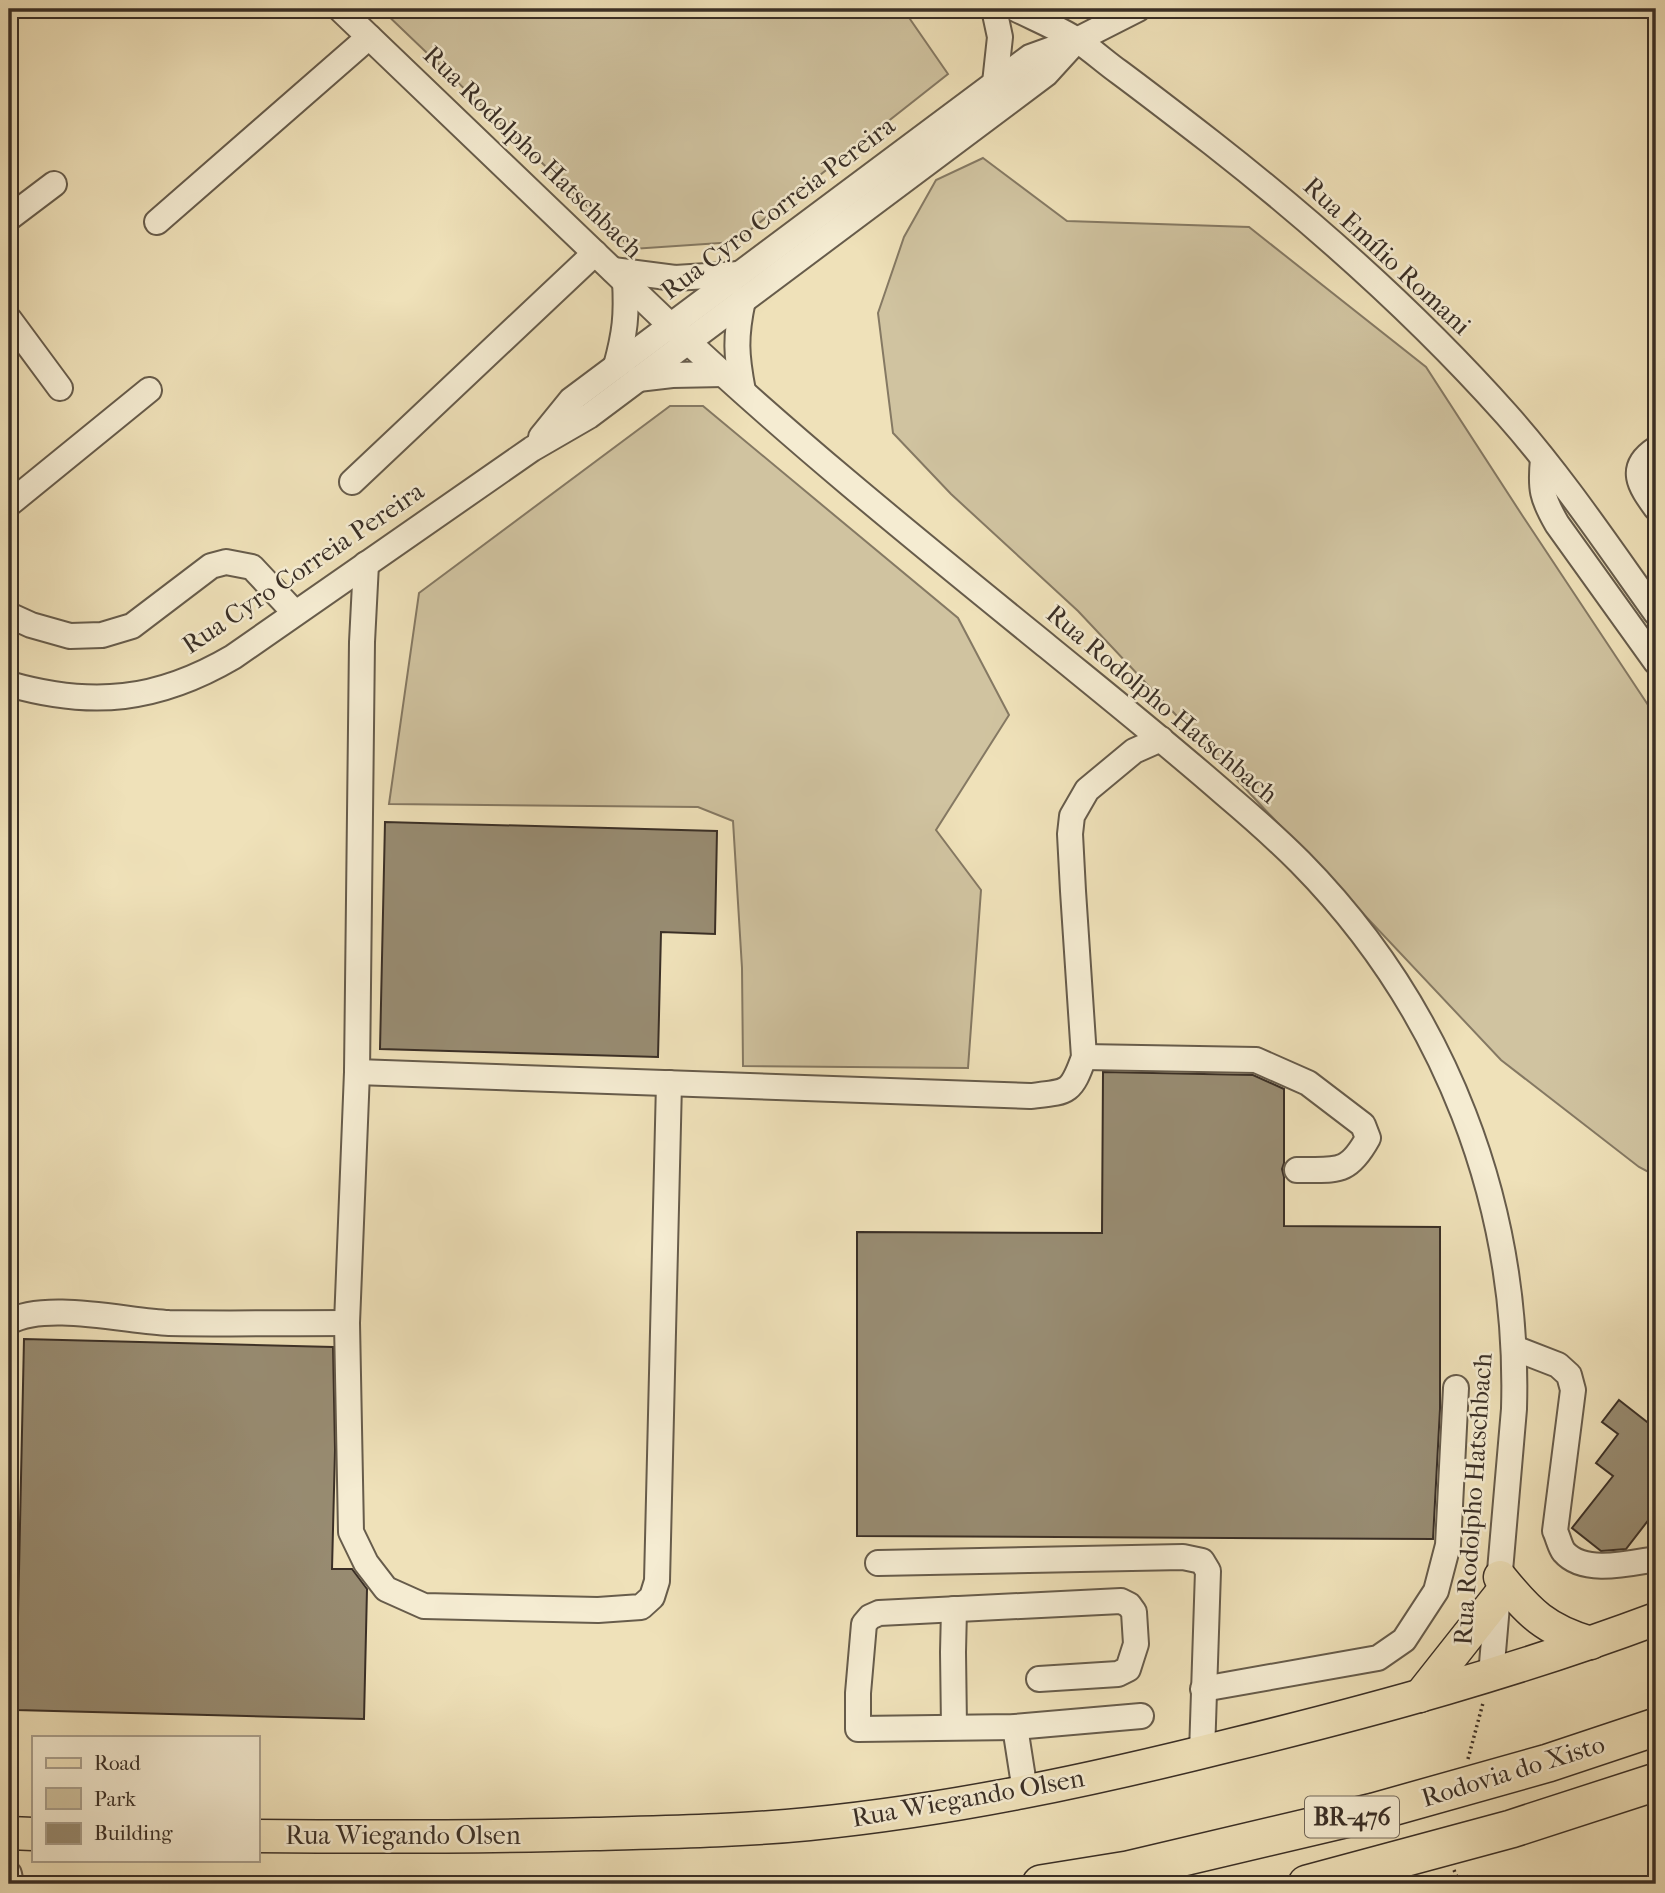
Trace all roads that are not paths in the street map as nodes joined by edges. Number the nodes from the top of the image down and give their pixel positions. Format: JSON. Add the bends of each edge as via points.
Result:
{"nodes":[{"id":1,"x":340,"y":9,"type":"edge"},
{"id":2,"x":994,"y":9,"type":"edge"},
{"id":3,"x":1016,"y":9,"type":"edge"},
{"id":4,"x":1138,"y":9,"type":"edge"},
{"id":5,"x":369,"y":37,"type":"junction"},
{"id":6,"x":1077,"y":40,"type":"junction"},
{"id":7,"x":995,"y":83,"type":"junction"},
{"id":8,"x":54,"y":184,"type":"dead end"},
{"id":9,"x":9,"y":218,"type":"edge"},
{"id":10,"x":157,"y":222,"type":"dead end"},
{"id":11,"x":595,"y":253,"type":"junction"},
{"id":12,"x":740,"y":274,"type":"junction"},
{"id":13,"x":619,"y":276,"type":"junction"},
{"id":14,"x":743,"y":300,"type":"junction"},
{"id":15,"x":9,"y":319,"type":"edge"},
{"id":16,"x":679,"y":333,"type":"junction"},
{"id":17,"x":616,"y":366,"type":"junction"},
{"id":18,"x":724,"y":374,"type":"junction"},
{"id":19,"x":637,"y":379,"type":"junction"},
{"id":20,"x":60,"y":388,"type":"dead end"},
{"id":21,"x":149,"y":390,"type":"dead end"},
{"id":22,"x":743,"y":391,"type":"junction"},
{"id":23,"x":532,"y":449,"type":"junction"},
{"id":24,"x":1656,"y":449,"type":"edge"},
{"id":25,"x":1543,"y":459,"type":"junction"},
{"id":26,"x":352,"y":482,"type":"dead end"},
{"id":27,"x":9,"y":504,"type":"edge"},
{"id":28,"x":1656,"y":508,"type":"edge"},
{"id":29,"x":366,"y":564,"type":"junction"},
{"id":30,"x":295,"y":613,"type":"junction"},
{"id":31,"x":1656,"y":613,"type":"edge"},
{"id":32,"x":9,"y":615,"type":"edge"},
{"id":33,"x":1656,"y":662,"type":"edge"},
{"id":34,"x":9,"y":684,"type":"edge"},
{"id":35,"x":1161,"y":739,"type":"junction"},
{"id":36,"x":1084,"y":1057,"type":"junction"},
{"id":37,"x":357,"y":1072,"type":"junction"},
{"id":38,"x":669,"y":1083,"type":"junction"},
{"id":39,"x":1297,"y":1170,"type":"dead end"},
{"id":40,"x":9,"y":1322,"type":"edge"},
{"id":41,"x":347,"y":1323,"type":"junction"},
{"id":42,"x":1514,"y":1348,"type":"junction"},
{"id":43,"x":1456,"y":1388,"type":"dead end"},
{"id":44,"x":1656,"y":1559,"type":"edge"},
{"id":45,"x":878,"y":1563,"type":"dead end"},
{"id":46,"x":1499,"y":1586,"type":"junction"},
{"id":47,"x":954,"y":1609,"type":"junction"},
{"id":48,"x":1656,"y":1619,"type":"edge"},
{"id":49,"x":1591,"y":1643,"type":"junction"},
{"id":50,"x":1491,"y":1675,"type":"junction"},
{"id":51,"x":1039,"y":1679,"type":"dead end"},
{"id":52,"x":1203,"y":1689,"type":"junction"},
{"id":53,"x":1420,"y":1696,"type":"junction"},
{"id":54,"x":1141,"y":1716,"type":"dead end"},
{"id":55,"x":954,"y":1727,"type":"junction"},
{"id":56,"x":1015,"y":1727,"type":"junction"},
{"id":57,"x":1656,"y":1727,"type":"edge"},
{"id":58,"x":1202,"y":1753,"type":"junction"},
{"id":59,"x":1656,"y":1782,"type":"edge"},
{"id":60,"x":1025,"y":1791,"type":"junction"},
{"id":61,"x":9,"y":1833,"type":"edge"},
{"id":62,"x":32,"y":1833,"type":"edge"},
{"id":63,"x":259,"y":1836,"type":"edge"},
{"id":64,"x":9,"y":1874,"type":"edge"},
{"id":65,"x":11,"y":1884,"type":"edge"},
{"id":66,"x":1041,"y":1884,"type":"edge"},
{"id":67,"x":1307,"y":1884,"type":"edge"}],
"edges":[{"from":1,"to":5,"type":"street","name":"Rua Rodolpho Hatschbach"},
{"from":2,"to":7,"type":"street","via":[[1000,37]]},
{"from":3,"to":6,"type":"street","name":"Rua Emílio Romani"},
{"from":4,"to":6,"type":"street","name":"Rua Cyro Correia Pereira"},
{"from":5,"to":10,"type":"street"},
{"from":5,"to":11,"type":"street","name":"Rua Rodolpho Hatschbach"},
{"from":6,"to":7,"type":"street","name":"Rua Cyro Correia Pereira","via":[[1030,57]]},
{"from":6,"to":14,"type":"street","name":"Rua Cyro Correia Pereira","via":[[1046,74]]},
{"from":6,"to":25,"type":"street","name":"Rua Emílio Romani","via":[[1250,172],[1386,289]]},
{"from":7,"to":12,"type":"street","name":"Rua Cyro Correia Pereira"},
{"from":8,"to":9,"type":"street"},
{"from":11,"to":13,"type":"street","name":"Rua Rodolpho Hatschbach"},
{"from":11,"to":26,"type":"street"},
{"from":12,"to":13,"type":"street"},
{"from":12,"to":16,"type":"street","name":"Rua Cyro Correia Pereira"},
{"from":13,"to":16,"type":"street","name":"Rua Rodolpho Hatschbach"},
{"from":13,"to":17,"type":"street","via":[[626,313]]},
{"from":14,"to":16,"type":"street","name":"Rua Cyro Correia Pereira"},
{"from":14,"to":22,"type":"street","via":[[736,345]]},
{"from":15,"to":20,"type":"street"},
{"from":16,"to":17,"type":"street","name":"Rua Cyro Correia Pereira"},
{"from":16,"to":18,"type":"street","name":"Rua Rodolpho Hatschbach"},
{"from":16,"to":19,"type":"street","name":"Rua Cyro Correia Pereira"},
{"from":17,"to":23,"type":"street","name":"Rua Cyro Correia Pereira","via":[[571,400]]},
{"from":18,"to":19,"type":"street"},
{"from":18,"to":22,"type":"street","name":"Rua Rodolpho Hatschbach"},
{"from":19,"to":23,"type":"street","name":"Rua Cyro Correia Pereira","via":[[589,416]]},
{"from":21,"to":27,"type":"street"},
{"from":22,"to":35,"type":"street","name":"Rua Rodolpho Hatschbach","via":[[911,536]]},
{"from":23,"to":29,"type":"street","name":"Rua Cyro Correia Pereira"},
{"from":24,"to":28,"type":"street","via":[[1638,471],[1641,486]]},
{"from":25,"to":31,"type":"street","name":"Rua Emílio Romani"},
{"from":25,"to":33,"type":"street","via":[[1541,485],[1546,505]]},
{"from":29,"to":30,"type":"street","name":"Rua Cyro Correia Pereira"},
{"from":29,"to":37,"type":"street"},
{"from":30,"to":32,"type":"street","via":[[252,566],[226,562],[211,566],[132,626],[102,635],[70,636]]},
{"from":30,"to":34,"type":"street","name":"Rua Cyro Correia Pereira","via":[[210,670],[152,691],[119,698],[85,698]]},
{"from":35,"to":36,"type":"street","via":[[1134,751],[1087,790],[1072,816]]},
{"from":35,"to":42,"type":"street","name":"Rua Rodolpho Hatschbach","via":[[1260,825],[1333,897],[1420,1019],[1458,1097],[1488,1184]]},
{"from":36,"to":38,"type":"street","via":[[1075,1083],[1060,1093],[1030,1096]]},
{"from":36,"to":39,"type":"street","via":[[1256,1059],[1308,1083],[1363,1125],[1368,1138],[1358,1156],[1342,1169]]},
{"from":37,"to":38,"type":"street"},
{"from":37,"to":41,"type":"street"},
{"from":38,"to":41,"type":"street","via":[[657,1581],[652,1597],[641,1607],[598,1611],[424,1606],[386,1589],[351,1532]]},
{"from":40,"to":41,"type":"street","via":[[52,1312],[167,1322]]},
{"from":42,"to":44,"type":"street","via":[[1558,1365],[1569,1375],[1573,1390],[1555,1531],[1563,1551],[1578,1563],[1607,1566]]},
{"from":42,"to":46,"type":"street","name":"Rua Rodolpho Hatschbach","via":[[1514,1409]]},
{"from":43,"to":52,"type":"street","via":[[1448,1545],[1436,1591],[1404,1640],[1378,1658]]},
{"from":45,"to":52,"type":"street","via":[[1183,1557],[1202,1561],[1208,1571]]},
{"from":46,"to":49,"type":"main road","via":[[1537,1618]]},
{"from":46,"to":50,"type":"street","name":"Rua Rodolpho Hatschbach"},
{"from":46,"to":53,"type":"main road"},
{"from":47,"to":51,"type":"street","via":[[1121,1601],[1129,1605],[1134,1612],[1136,1644],[1128,1669],[1118,1674]]},
{"from":47,"to":55,"type":"street"},
{"from":47,"to":55,"type":"street","via":[[870,1616],[864,1624],[858,1729]]},
{"from":48,"to":49,"type":"main road","name":"Rua Wiegando Olsen"},
{"from":49,"to":50,"type":"main road","name":"Rua Wiegando Olsen"},
{"from":50,"to":53,"type":"main road","name":"Rua Wiegando Olsen"},
{"from":52,"to":58,"type":"street"},
{"from":53,"to":58,"type":"main road","name":"Rua Wiegando Olsen"},
{"from":54,"to":56,"type":"street"},
{"from":55,"to":56,"type":"street"},
{"from":56,"to":60,"type":"street"},
{"from":57,"to":66,"type":"highway","name":"Rodovia do Xisto","number":"BR-476","via":[[1374,1812],[1128,1870]]},
{"from":58,"to":60,"type":"main road","name":"Rua Wiegando Olsen"},
{"from":59,"to":67,"type":"highway","name":"Rodovia do Xisto","number":"BR-476","via":[[1511,1829]]},
{"from":60,"to":63,"type":"main road","name":"Rua Wiegando Olsen","via":[[881,1816],[737,1829]]},
{"from":61,"to":62,"type":"main road"},
{"from":64,"to":65,"type":"street"}]}
